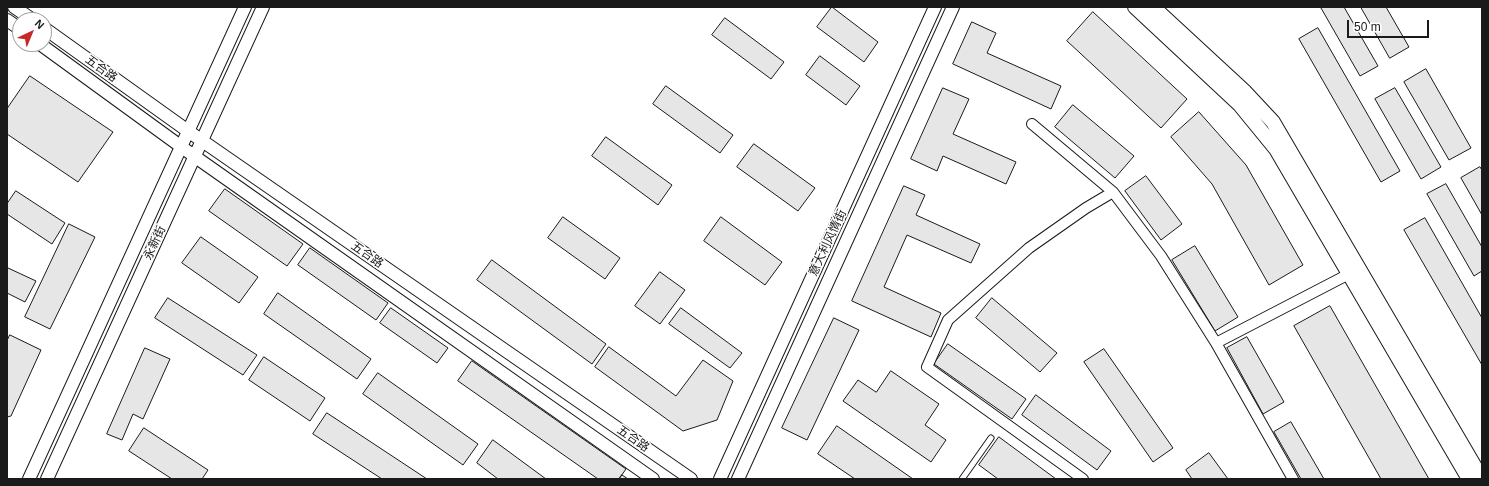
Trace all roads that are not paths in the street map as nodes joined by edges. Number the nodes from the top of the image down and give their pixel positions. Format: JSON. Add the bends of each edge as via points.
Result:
{"nodes":[{"id":1,"x":245,"y":7,"type":"edge"},
{"id":2,"x":263,"y":7,"type":"edge"},
{"id":3,"x":935,"y":7,"type":"edge"},
{"id":4,"x":953,"y":7,"type":"edge"},
{"id":5,"x":1136,"y":7,"type":"edge"},
{"id":6,"x":1153,"y":7,"type":"edge"},
{"id":7,"x":52,"y":34,"type":"edge"},
{"id":8,"x":51,"y":52,"type":"edge"},
{"id":9,"x":1032,"y":124,"type":"dead end"},
{"id":10,"x":188,"y":131,"type":"junction"},
{"id":11,"x":202,"y":141,"type":"junction"},
{"id":12,"x":181,"y":146,"type":"junction"},
{"id":13,"x":194,"y":156,"type":"junction"},
{"id":14,"x":1112,"y":192,"type":"junction"},
{"id":15,"x":1349,"y":274,"type":"junction"},
{"id":16,"x":1216,"y":343,"type":"junction"},
{"id":17,"x":990,"y":438,"type":"dead end"},
{"id":18,"x":29,"y":479,"type":"edge"},
{"id":19,"x":47,"y":479,"type":"edge"},
{"id":20,"x":653,"y":479,"type":"edge"},
{"id":21,"x":691,"y":479,"type":"edge"},
{"id":22,"x":720,"y":479,"type":"edge"},
{"id":23,"x":738,"y":479,"type":"edge"},
{"id":24,"x":962,"y":479,"type":"edge"},
{"id":25,"x":1083,"y":479,"type":"edge"},
{"id":26,"x":1293,"y":479,"type":"edge"},
{"id":27,"x":1469,"y":479,"type":"edge"},
{"id":28,"x":1482,"y":479,"type":"edge"}],
"edges":[{"from":1,"to":10,"type":"street","name":"永新街"},
{"from":2,"to":11,"type":"street","name":"永新街"},
{"from":3,"to":22,"type":"street","name":"意大利风情街"},
{"from":4,"to":23,"type":"street","name":"意大利风情街"},
{"from":5,"to":15,"type":"main road","via":[[1240,105],[1257,125],[1276,149]]},
{"from":6,"to":28,"type":"main road","via":[[1245,92],[1273,122]]},
{"from":7,"to":10,"type":"street","name":"五合路"},
{"from":8,"to":12,"type":"street","name":"五合路"},
{"from":9,"to":14,"type":"street"},
{"from":10,"to":11,"type":"street","name":"五合路"},
{"from":10,"to":12,"type":"street","name":"永新街"},
{"from":11,"to":13,"type":"street","name":"永新街"},
{"from":11,"to":21,"type":"street","name":"五合路"},
{"from":12,"to":13,"type":"street","name":"五合路"},
{"from":12,"to":18,"type":"street","name":"永新街"},
{"from":13,"to":19,"type":"street","name":"永新街"},
{"from":13,"to":20,"type":"street","name":"五合路"},
{"from":14,"to":16,"type":"street","via":[[1161,256]]},
{"from":14,"to":25,"type":"street","via":[[1029,248],[948,320],[927,367]]},
{"from":15,"to":16,"type":"street"},
{"from":15,"to":27,"type":"main road"},
{"from":16,"to":26,"type":"street"},
{"from":17,"to":24,"type":"lane"}]}
